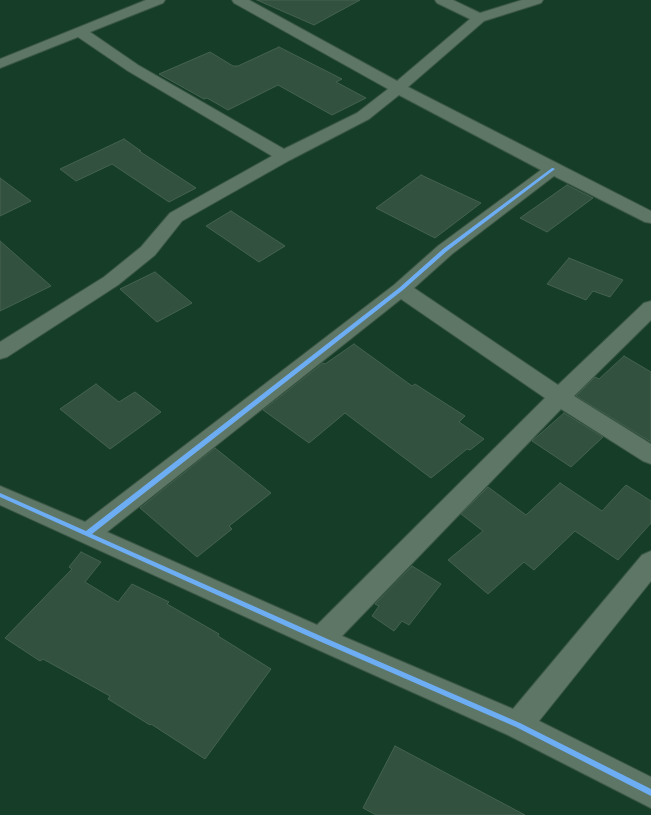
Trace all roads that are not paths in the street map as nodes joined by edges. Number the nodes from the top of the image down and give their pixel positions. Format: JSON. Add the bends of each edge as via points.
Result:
{"nodes":[{"id":1,"x":158,"y":0,"type":"edge"},
{"id":2,"x":239,"y":0,"type":"edge"},
{"id":3,"x":442,"y":0,"type":"edge"},
{"id":4,"x":536,"y":0,"type":"edge"},
{"id":5,"x":479,"y":18,"type":"junction"},
{"id":6,"x":79,"y":31,"type":"junction"},
{"id":7,"x":0,"y":64,"type":"edge"},
{"id":8,"x":398,"y":88,"type":"junction"},
{"id":9,"x":284,"y":156,"type":"junction"},
{"id":10,"x":553,"y":169,"type":"junction"},
{"id":11,"x":651,"y":218,"type":"edge"},
{"id":12,"x":401,"y":289,"type":"junction"},
{"id":13,"x":651,"y":308,"type":"edge"},
{"id":14,"x":0,"y":352,"type":"edge"},
{"id":15,"x":559,"y":396,"type":"junction"},
{"id":16,"x":651,"y":455,"type":"edge"},
{"id":17,"x":0,"y":495,"type":"edge"},
{"id":18,"x":87,"y":534,"type":"junction"},
{"id":19,"x":651,"y":562,"type":"edge"},
{"id":20,"x":321,"y":639,"type":"junction"},
{"id":21,"x":518,"y":725,"type":"junction"},
{"id":22,"x":651,"y":793,"type":"edge"}],
"edges":[{"from":1,"to":6,"type":"street"},
{"from":2,"to":8,"type":"street"},
{"from":3,"to":5,"type":"street"},
{"from":4,"to":5,"type":"street"},
{"from":5,"to":8,"type":"street"},
{"from":6,"to":7,"type":"street"},
{"from":6,"to":9,"type":"street","via":[[133,68]]},
{"from":8,"to":9,"type":"street","via":[[363,116]]},
{"from":8,"to":10,"type":"street"},
{"from":9,"to":14,"type":"street","via":[[176,217],[148,251],[111,281]]},
{"from":10,"to":11,"type":"street"},
{"from":10,"to":12,"type":"street","via":[[445,250]]},
{"from":12,"to":15,"type":"street"},
{"from":12,"to":18,"type":"street"},
{"from":13,"to":15,"type":"street"},
{"from":15,"to":16,"type":"street"},
{"from":15,"to":20,"type":"street"},
{"from":17,"to":18,"type":"street"},
{"from":18,"to":20,"type":"street"},
{"from":19,"to":21,"type":"street"},
{"from":20,"to":21,"type":"street"},
{"from":21,"to":22,"type":"street"}]}
